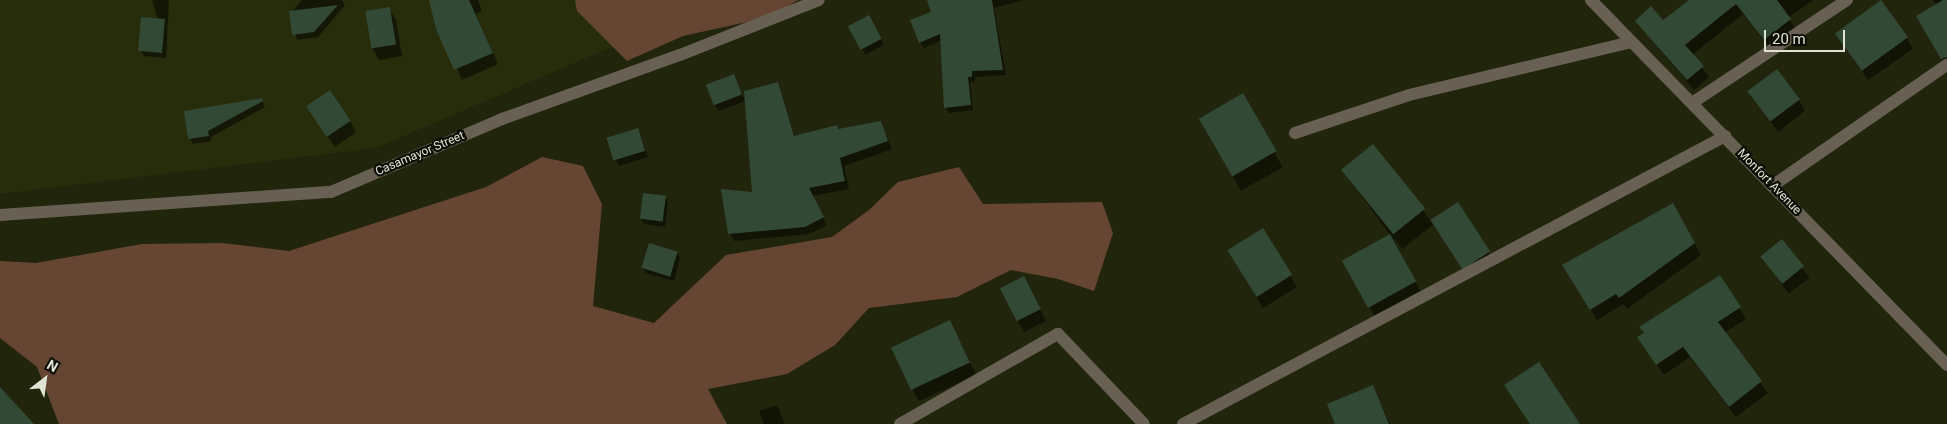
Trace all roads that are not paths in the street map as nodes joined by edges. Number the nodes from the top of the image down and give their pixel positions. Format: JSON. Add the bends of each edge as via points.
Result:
{"nodes":[{"id":1,"x":820,"y":0,"type":"edge"},
{"id":2,"x":1591,"y":0,"type":"edge"},
{"id":3,"x":1847,"y":0,"type":"edge"},
{"id":4,"x":1632,"y":42,"type":"junction"},
{"id":5,"x":1947,"y":65,"type":"edge"},
{"id":6,"x":1692,"y":103,"type":"junction"},
{"id":7,"x":1295,"y":133,"type":"dead end"},
{"id":8,"x":1725,"y":136,"type":"junction"},
{"id":9,"x":1772,"y":186,"type":"junction"},
{"id":10,"x":0,"y":215,"type":"edge"},
{"id":11,"x":1947,"y":365,"type":"edge"},
{"id":12,"x":900,"y":424,"type":"edge"},
{"id":13,"x":1144,"y":424,"type":"edge"},
{"id":14,"x":1183,"y":424,"type":"edge"}],
"edges":[{"from":1,"to":10,"type":"street","name":"Casamayor Street","via":[[502,119],[331,192]]},
{"from":2,"to":4,"type":"street","name":"Monfort Avenue"},
{"from":3,"to":6,"type":"street"},
{"from":4,"to":6,"type":"street","name":"Monfort Avenue"},
{"from":4,"to":7,"type":"street","via":[[1408,95]]},
{"from":5,"to":9,"type":"street"},
{"from":6,"to":8,"type":"street","name":"Monfort Avenue"},
{"from":8,"to":9,"type":"street","name":"Monfort Avenue"},
{"from":8,"to":14,"type":"street"},
{"from":9,"to":11,"type":"street","name":"Monfort Avenue"},
{"from":12,"to":13,"type":"street","via":[[1058,334]]}]}
